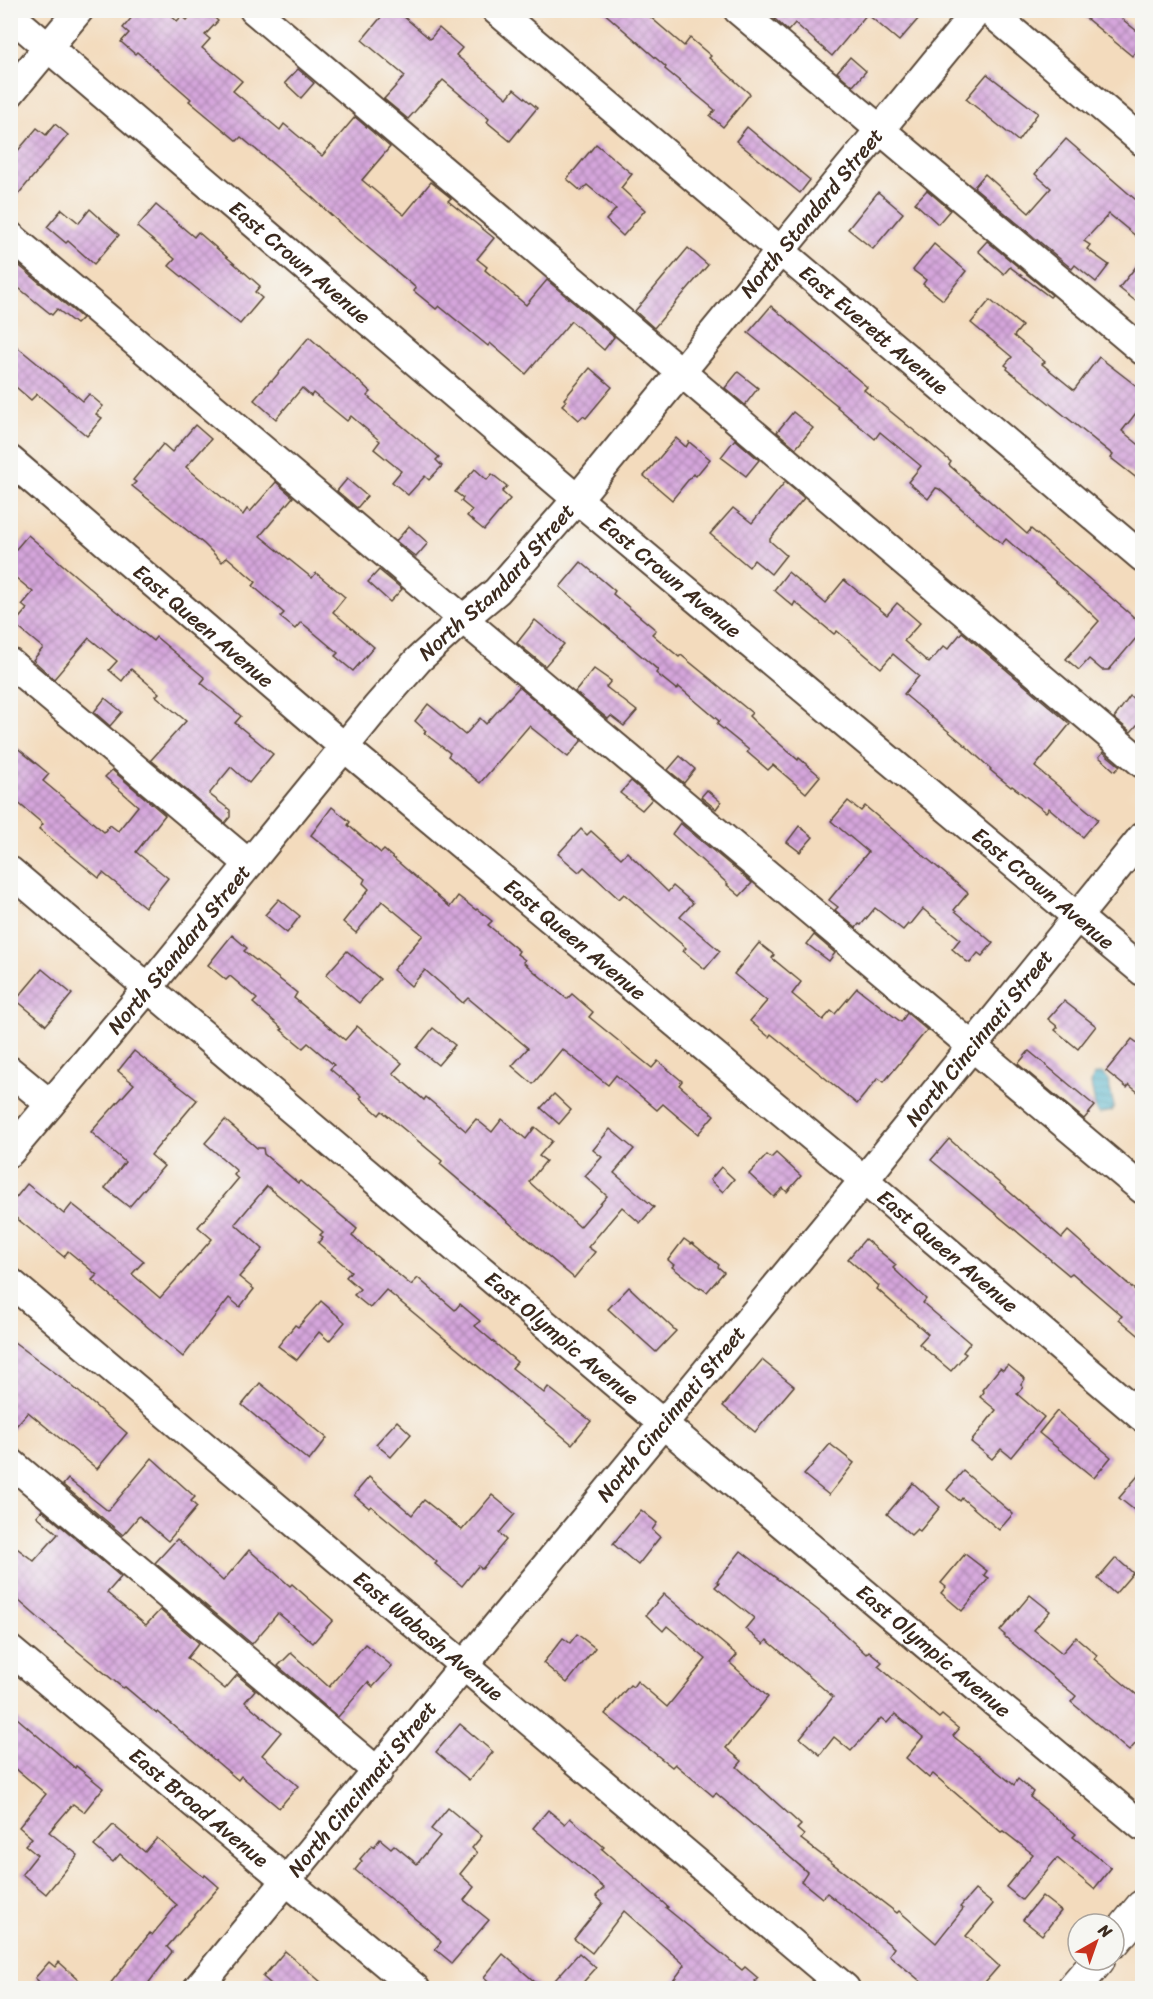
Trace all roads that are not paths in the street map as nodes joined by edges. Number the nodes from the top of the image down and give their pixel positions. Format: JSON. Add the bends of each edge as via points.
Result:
{"nodes":[{"id":1,"x":79,"y":10,"type":"edge"},
{"id":2,"x":254,"y":10,"type":"edge"},
{"id":3,"x":496,"y":10,"type":"edge"},
{"id":4,"x":738,"y":10,"type":"edge"},
{"id":5,"x":978,"y":10,"type":"edge"},
{"id":6,"x":988,"y":10,"type":"edge"},
{"id":7,"x":10,"y":15,"type":"edge"},
{"id":8,"x":49,"y":47,"type":"junction"},
{"id":9,"x":10,"y":93,"type":"edge"},
{"id":10,"x":879,"y":130,"type":"junction"},
{"id":11,"x":1143,"y":141,"type":"edge"},
{"id":12,"x":10,"y":236,"type":"edge"},
{"id":13,"x":780,"y":250,"type":"junction"},
{"id":14,"x":1143,"y":350,"type":"edge"},
{"id":15,"x":681,"y":371,"type":"junction"},
{"id":16,"x":10,"y":460,"type":"edge"},
{"id":17,"x":577,"y":499,"type":"junction"},
{"id":18,"x":1143,"y":557,"type":"edge"},
{"id":19,"x":463,"y":619,"type":"junction"},
{"id":20,"x":10,"y":663,"type":"edge"},
{"id":21,"x":344,"y":747,"type":"junction"},
{"id":22,"x":1143,"y":763,"type":"edge"},
{"id":23,"x":1143,"y":837,"type":"edge"},
{"id":24,"x":249,"y":864,"type":"junction"},
{"id":25,"x":10,"y":871,"type":"edge"},
{"id":26,"x":1079,"y":917,"type":"junction"},
{"id":27,"x":1143,"y":971,"type":"edge"},
{"id":28,"x":148,"y":988,"type":"junction"},
{"id":29,"x":973,"y":1046,"type":"junction"},
{"id":30,"x":10,"y":1071,"type":"edge"},
{"id":31,"x":50,"y":1104,"type":"junction"},
{"id":32,"x":10,"y":1152,"type":"edge"},
{"id":33,"x":864,"y":1180,"type":"junction"},
{"id":34,"x":1143,"y":1189,"type":"edge"},
{"id":35,"x":10,"y":1282,"type":"edge"},
{"id":36,"x":1143,"y":1417,"type":"edge"},
{"id":37,"x":662,"y":1423,"type":"junction"},
{"id":38,"x":10,"y":1462,"type":"edge"},
{"id":39,"x":10,"y":1650,"type":"edge"},
{"id":40,"x":463,"y":1666,"type":"junction"},
{"id":41,"x":378,"y":1772,"type":"junction"},
{"id":42,"x":1143,"y":1826,"type":"edge"},
{"id":43,"x":287,"y":1881,"type":"junction"},
{"id":44,"x":1143,"y":1907,"type":"edge"},
{"id":45,"x":1126,"y":1927,"type":"edge"},
{"id":46,"x":198,"y":1989,"type":"edge"},
{"id":47,"x":415,"y":1989,"type":"edge"},
{"id":48,"x":844,"y":1989,"type":"edge"}],
"edges":[{"from":1,"to":8,"type":"street"},
{"from":2,"to":15,"type":"street"},
{"from":3,"to":13,"type":"street","name":"East Everett Avenue"},
{"from":4,"to":10,"type":"street"},
{"from":5,"to":10,"type":"street","name":"North Standard Street"},
{"from":6,"to":11,"type":"street"},
{"from":7,"to":8,"type":"street","name":"East Crown Avenue"},
{"from":8,"to":9,"type":"street"},
{"from":8,"to":17,"type":"street","name":"East Crown Avenue"},
{"from":10,"to":13,"type":"street","name":"North Standard Street"},
{"from":10,"to":14,"type":"street"},
{"from":12,"to":19,"type":"street"},
{"from":13,"to":15,"type":"street","name":"North Standard Street"},
{"from":13,"to":18,"type":"street","name":"East Everett Avenue"},
{"from":15,"to":17,"type":"street","name":"North Standard Street"},
{"from":15,"to":22,"type":"street"},
{"from":16,"to":21,"type":"street","name":"East Queen Avenue"},
{"from":17,"to":19,"type":"street","name":"North Standard Street","via":[[497,591]]},
{"from":17,"to":26,"type":"street","name":"East Crown Avenue"},
{"from":19,"to":21,"type":"street","name":"North Standard Street","via":[[418,660]]},
{"from":19,"to":29,"type":"street"},
{"from":20,"to":24,"type":"street"},
{"from":21,"to":24,"type":"street","name":"North Standard Street"},
{"from":21,"to":33,"type":"street","name":"East Queen Avenue"},
{"from":23,"to":26,"type":"street","name":"North Cincinnati Street"},
{"from":24,"to":28,"type":"street","name":"North Standard Street"},
{"from":25,"to":28,"type":"street","name":"East Olympic Avenue"},
{"from":26,"to":27,"type":"street","name":"East Crown Avenue"},
{"from":26,"to":29,"type":"street","name":"North Cincinnati Street"},
{"from":28,"to":31,"type":"street","name":"North Standard Street"},
{"from":28,"to":37,"type":"street","name":"East Olympic Avenue"},
{"from":29,"to":33,"type":"street","name":"North Cincinnati Street"},
{"from":29,"to":34,"type":"street"},
{"from":30,"to":31,"type":"street"},
{"from":31,"to":32,"type":"street","name":"North Standard Street"},
{"from":33,"to":36,"type":"street","name":"East Queen Avenue"},
{"from":33,"to":37,"type":"street","name":"North Cincinnati Street"},
{"from":35,"to":40,"type":"street","name":"East Wabash Avenue"},
{"from":37,"to":40,"type":"street","name":"North Cincinnati Street"},
{"from":37,"to":42,"type":"street","name":"East Olympic Avenue"},
{"from":38,"to":41,"type":"street"},
{"from":39,"to":43,"type":"street","name":"East Broad Avenue"},
{"from":40,"to":41,"type":"street","name":"North Cincinnati Street"},
{"from":40,"to":48,"type":"street","name":"East Wabash Avenue"},
{"from":41,"to":43,"type":"street","name":"North Cincinnati Street"},
{"from":43,"to":46,"type":"street","name":"North Cincinnati Street"},
{"from":43,"to":47,"type":"street","name":"East Broad Avenue"},
{"from":44,"to":45,"type":"main road"}]}
